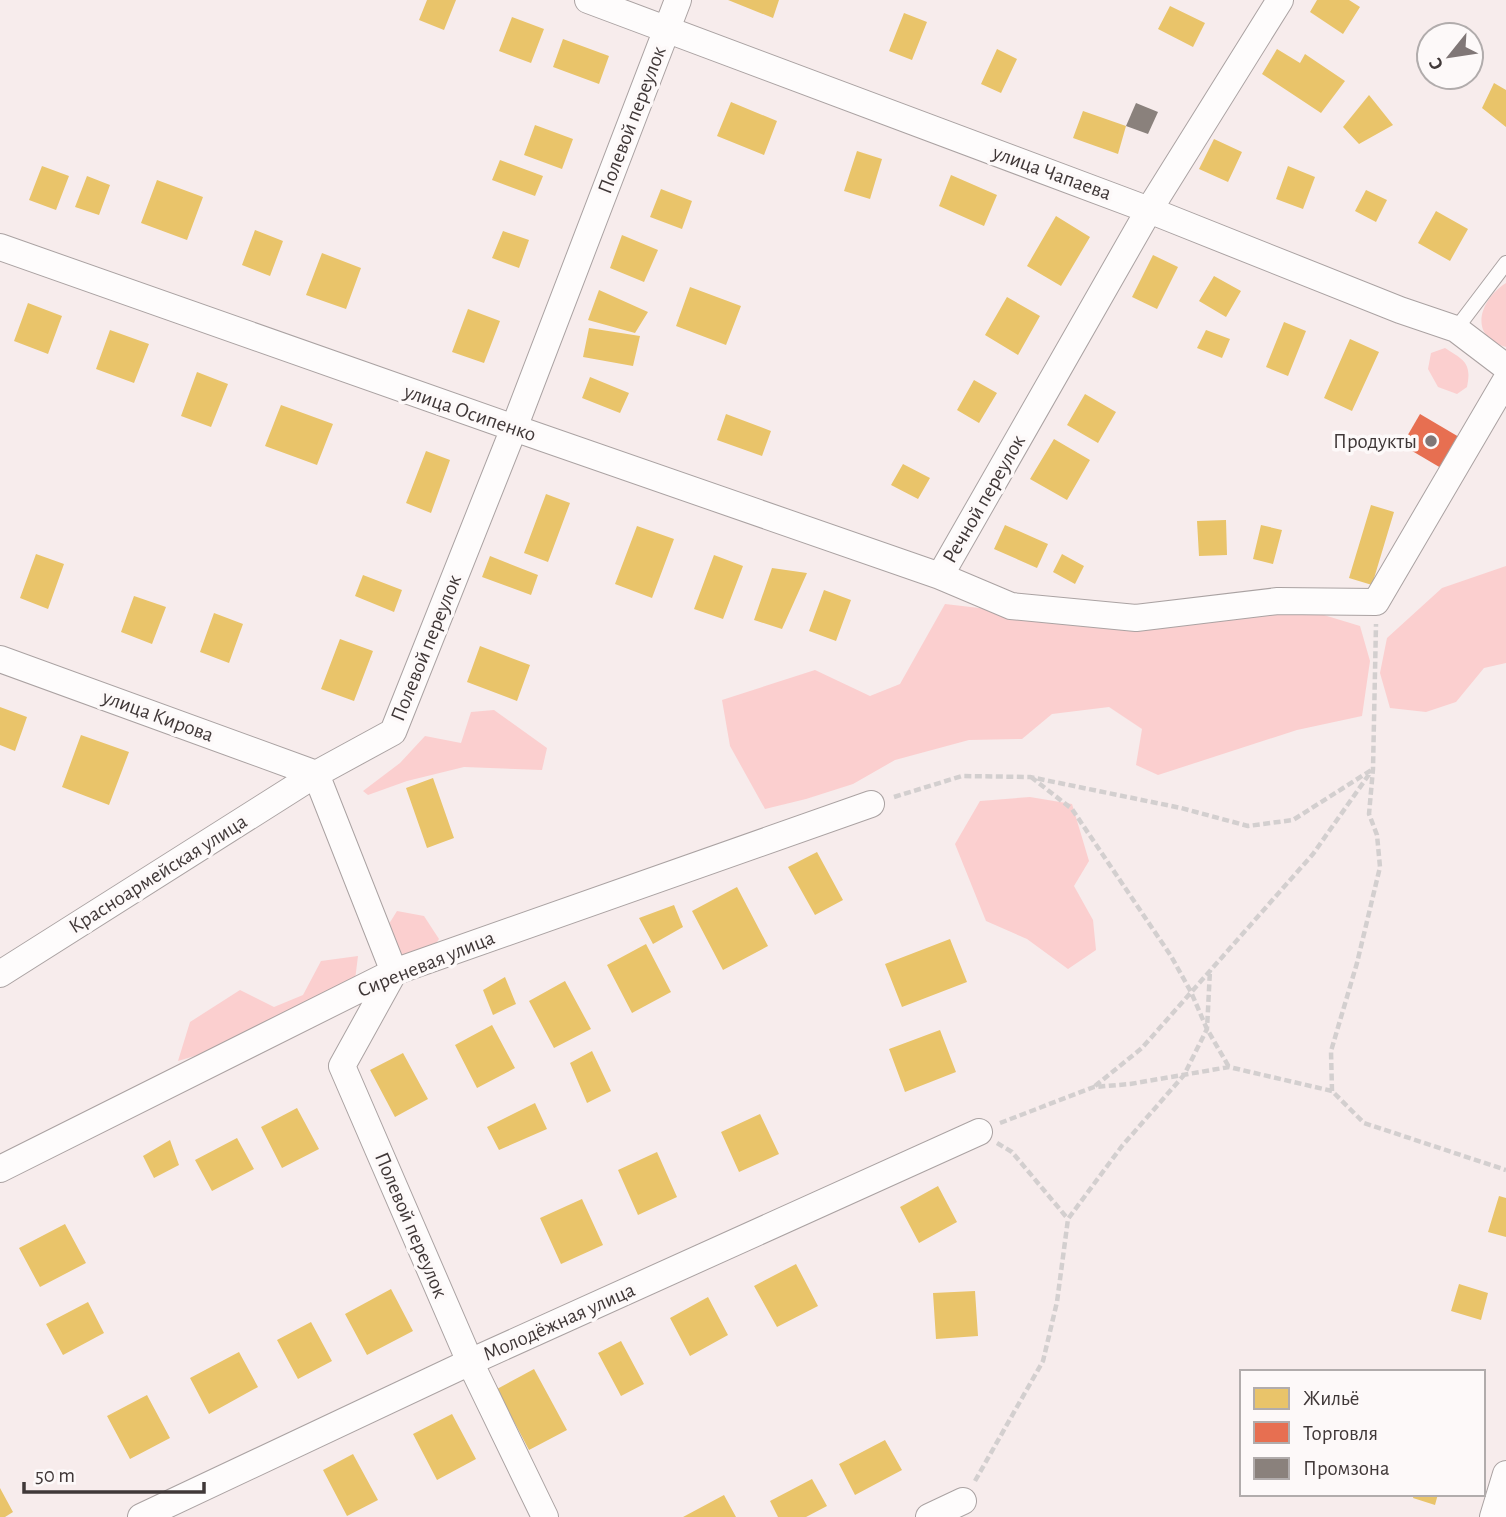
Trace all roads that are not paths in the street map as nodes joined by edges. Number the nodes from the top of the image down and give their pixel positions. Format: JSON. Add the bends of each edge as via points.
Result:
{"nodes":[{"id":1,"x":588,"y":0,"type":"edge"},
{"id":2,"x":678,"y":0,"type":"edge"},
{"id":3,"x":1280,"y":0,"type":"edge"},
{"id":4,"x":666,"y":30,"type":"junction"},
{"id":5,"x":1149,"y":210,"type":"junction"},
{"id":6,"x":0,"y":247,"type":"edge"},
{"id":7,"x":1506,"y":263,"type":"edge"},
{"id":8,"x":1456,"y":329,"type":"junction"},
{"id":9,"x":1506,"y":367,"type":"edge"},
{"id":10,"x":1506,"y":380,"type":"edge"},
{"id":11,"x":514,"y":428,"type":"junction"},
{"id":12,"x":940,"y":576,"type":"junction"},
{"id":13,"x":0,"y":659,"type":"edge"},
{"id":14,"x":316,"y":774,"type":"junction"},
{"id":15,"x":871,"y":804,"type":"road end"},
{"id":16,"x":394,"y":972,"type":"junction"},
{"id":17,"x":0,"y":974,"type":"edge"},
{"id":18,"x":979,"y":1132,"type":"road end"},
{"id":19,"x":0,"y":1169,"type":"edge"},
{"id":20,"x":470,"y":1362,"type":"junction"},
{"id":21,"x":1506,"y":1474,"type":"edge"},
{"id":22,"x":963,"y":1502,"type":"road end"},
{"id":23,"x":141,"y":1517,"type":"edge"},
{"id":24,"x":545,"y":1517,"type":"edge"},
{"id":25,"x":929,"y":1517,"type":"edge"},
{"id":26,"x":1493,"y":1517,"type":"edge"}],
"edges":[{"from":1,"to":4,"type":"street","name":"улица Чапаева"},
{"from":2,"to":4,"type":"street","name":"Полевой переулок"},
{"from":3,"to":5,"type":"street","name":"Речной переулок"},
{"from":4,"to":5,"type":"street","name":"улица Чапаева"},
{"from":4,"to":11,"type":"street","name":"Полевой переулок"},
{"from":5,"to":8,"type":"street","name":"улица Чапаева"},
{"from":5,"to":12,"type":"street","name":"Речной переулок"},
{"from":6,"to":11,"type":"street","name":"улица Осипенко"},
{"from":7,"to":8,"type":"lane"},
{"from":8,"to":9,"type":"street","name":"улица Чапаева"},
{"from":10,"to":12,"type":"street","name":"Речной переулок","via":[[1376,601],[1278,601],[1136,618],[1012,606]]},
{"from":11,"to":12,"type":"street","name":"улица Осипенко"},
{"from":11,"to":14,"type":"street","name":"Полевой переулок","via":[[393,732]]},
{"from":13,"to":14,"type":"street","name":"улица Кирова"},
{"from":14,"to":16,"type":"street"},
{"from":14,"to":17,"type":"street","name":"Красноармейская улица"},
{"from":15,"to":16,"type":"street","name":"Сиреневая улица"},
{"from":16,"to":19,"type":"street","name":"Сиреневая улица"},
{"from":16,"to":20,"type":"street","name":"Полевой переулок","via":[[342,1066]]},
{"from":18,"to":20,"type":"street","name":"Молодёжная улица"},
{"from":20,"to":23,"type":"street","name":"Молодёжная улица"},
{"from":20,"to":24,"type":"street"},
{"from":21,"to":26,"type":"street"},
{"from":22,"to":25,"type":"street"}]}
